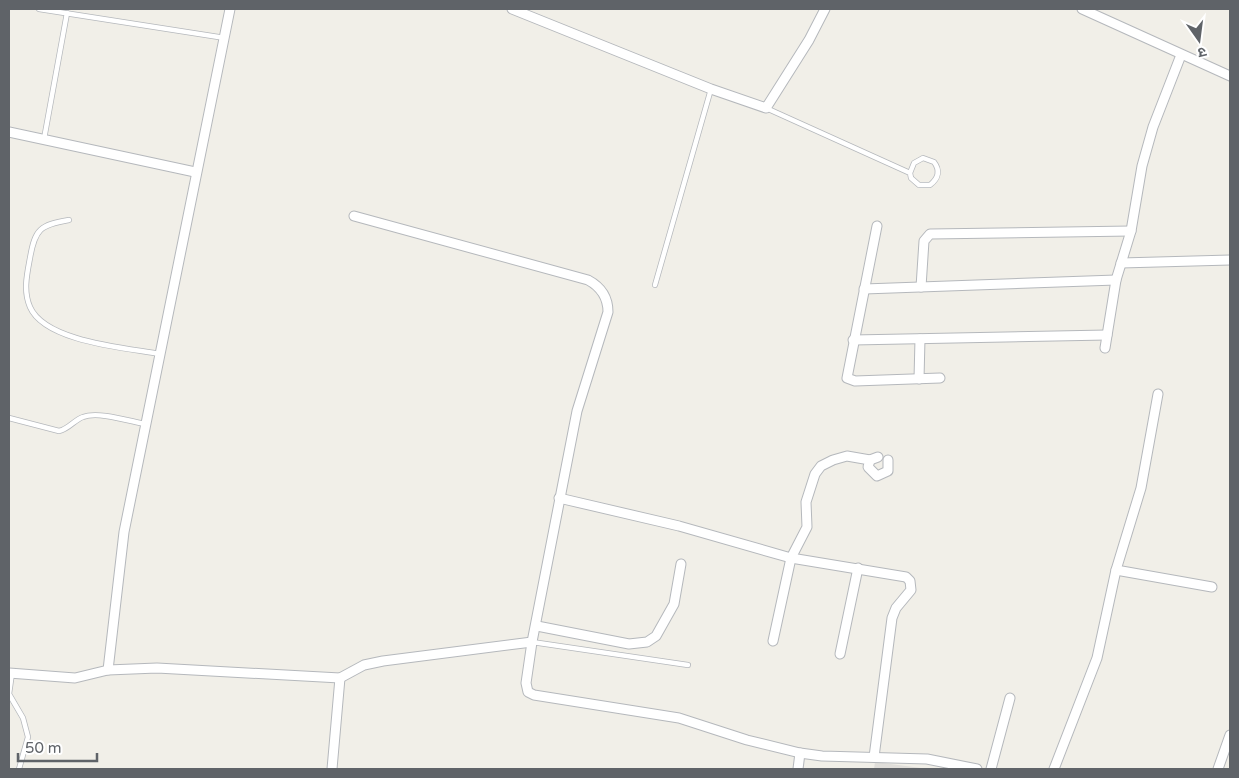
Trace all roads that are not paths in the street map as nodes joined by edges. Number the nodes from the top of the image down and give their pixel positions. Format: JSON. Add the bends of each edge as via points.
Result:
{"nodes":[{"id":1,"x":39,"y":9,"type":"edge"},
{"id":2,"x":230,"y":9,"type":"edge"},
{"id":3,"x":512,"y":9,"type":"edge"},
{"id":4,"x":825,"y":9,"type":"edge"},
{"id":5,"x":1082,"y":9,"type":"edge"},
{"id":6,"x":67,"y":13,"type":"junction"},
{"id":7,"x":225,"y":38,"type":"junction"},
{"id":8,"x":1181,"y":55,"type":"junction"},
{"id":9,"x":1230,"y":76,"type":"edge"},
{"id":10,"x":711,"y":89,"type":"junction"},
{"id":11,"x":766,"y":108,"type":"junction"},
{"id":12,"x":9,"y":132,"type":"edge"},
{"id":13,"x":44,"y":139,"type":"junction"},
{"id":14,"x":196,"y":172,"type":"junction"},
{"id":15,"x":910,"y":173,"type":"junction"},
{"id":16,"x":354,"y":216,"type":"dead end"},
{"id":17,"x":69,"y":220,"type":"dead end"},
{"id":18,"x":877,"y":226,"type":"dead end"},
{"id":19,"x":1131,"y":231,"type":"junction"},
{"id":20,"x":1230,"y":260,"type":"edge"},
{"id":21,"x":1121,"y":263,"type":"junction"},
{"id":22,"x":1116,"y":280,"type":"junction"},
{"id":23,"x":655,"y":285,"type":"dead end"},
{"id":24,"x":921,"y":287,"type":"junction"},
{"id":25,"x":864,"y":289,"type":"junction"},
{"id":26,"x":1107,"y":335,"type":"junction"},
{"id":27,"x":920,"y":339,"type":"junction"},
{"id":28,"x":853,"y":340,"type":"junction"},
{"id":29,"x":1105,"y":348,"type":"dead end"},
{"id":30,"x":160,"y":354,"type":"junction"},
{"id":31,"x":940,"y":378,"type":"dead end"},
{"id":32,"x":919,"y":379,"type":"junction"},
{"id":33,"x":1158,"y":394,"type":"dead end"},
{"id":34,"x":9,"y":418,"type":"edge"},
{"id":35,"x":147,"y":424,"type":"junction"},
{"id":36,"x":888,"y":460,"type":"dead end"},
{"id":37,"x":559,"y":498,"type":"junction"},
{"id":38,"x":791,"y":558,"type":"junction"},
{"id":39,"x":681,"y":564,"type":"dead end"},
{"id":40,"x":858,"y":568,"type":"junction"},
{"id":41,"x":1116,"y":570,"type":"junction"},
{"id":42,"x":1212,"y":586,"type":"dead end"},
{"id":43,"x":537,"y":626,"type":"junction"},
{"id":44,"x":773,"y":641,"type":"dead end"},
{"id":45,"x":532,"y":642,"type":"junction"},
{"id":46,"x":840,"y":654,"type":"dead end"},
{"id":47,"x":688,"y":665,"type":"dead end"},
{"id":48,"x":108,"y":670,"type":"junction"},
{"id":49,"x":10,"y":673,"type":"edge"},
{"id":50,"x":340,"y":678,"type":"junction"},
{"id":51,"x":1010,"y":698,"type":"dead end"},
{"id":52,"x":1230,"y":735,"type":"edge"},
{"id":53,"x":800,"y":752,"type":"junction"},
{"id":54,"x":874,"y":758,"type":"junction"},
{"id":55,"x":19,"y":769,"type":"edge"},
{"id":56,"x":332,"y":769,"type":"edge"},
{"id":57,"x":798,"y":769,"type":"edge"},
{"id":58,"x":977,"y":769,"type":"edge"},
{"id":59,"x":991,"y":769,"type":"edge"},
{"id":60,"x":1054,"y":769,"type":"edge"},
{"id":61,"x":1218,"y":769,"type":"edge"}],
"edges":[{"from":1,"to":6,"type":"lane"},
{"from":2,"to":7,"type":"street"},
{"from":3,"to":10,"type":"street"},
{"from":4,"to":11,"type":"street"},
{"from":5,"to":8,"type":"street"},
{"from":6,"to":7,"type":"lane"},
{"from":6,"to":13,"type":"lane"},
{"from":7,"to":14,"type":"street"},
{"from":8,"to":9,"type":"street"},
{"from":8,"to":19,"type":"street","via":[[1144,158]]},
{"from":10,"to":11,"type":"street"},
{"from":10,"to":23,"type":"lane"},
{"from":11,"to":15,"type":"lane"},
{"from":12,"to":13,"type":"street"},
{"from":13,"to":14,"type":"street"},
{"from":14,"to":30,"type":"street"},
{"from":15,"to":15,"type":"lane","via":[[914,163],[923,158],[934,162],[938,171],[935,182],[925,186],[915,183]]},
{"from":16,"to":37,"type":"street","via":[[564,273],[593,283],[603,292],[608,312],[582,392]]},
{"from":17,"to":30,"type":"lane","via":[[44,226],[33,240],[26,291],[35,316],[66,335]]},
{"from":18,"to":25,"type":"street"},
{"from":19,"to":21,"type":"street"},
{"from":19,"to":24,"type":"street","via":[[930,234],[924,241]]},
{"from":20,"to":21,"type":"street"},
{"from":21,"to":22,"type":"street"},
{"from":22,"to":24,"type":"street"},
{"from":22,"to":26,"type":"street"},
{"from":24,"to":25,"type":"street"},
{"from":25,"to":28,"type":"street"},
{"from":26,"to":27,"type":"street"},
{"from":26,"to":29,"type":"street"},
{"from":27,"to":28,"type":"street"},
{"from":27,"to":32,"type":"street"},
{"from":28,"to":32,"type":"street","via":[[848,380]]},
{"from":30,"to":35,"type":"street"},
{"from":31,"to":32,"type":"street"},
{"from":33,"to":41,"type":"street","via":[[1141,488]]},
{"from":34,"to":35,"type":"lane","via":[[59,430],[89,415]]},
{"from":35,"to":48,"type":"street","via":[[124,532]]},
{"from":36,"to":38,"type":"street","via":[[888,471],[876,476],[868,467],[874,458],[847,456],[826,463],[815,474],[806,502],[807,527]]},
{"from":37,"to":38,"type":"street","via":[[679,526]]},
{"from":37,"to":43,"type":"street"},
{"from":38,"to":40,"type":"street"},
{"from":38,"to":44,"type":"street"},
{"from":39,"to":43,"type":"street","via":[[674,604],[656,636],[647,642],[629,644]]},
{"from":40,"to":46,"type":"street"},
{"from":40,"to":54,"type":"street","via":[[906,577],[912,585],[892,618]]},
{"from":41,"to":42,"type":"street"},
{"from":41,"to":60,"type":"street","via":[[1097,658]]},
{"from":43,"to":45,"type":"street"},
{"from":45,"to":47,"type":"lane"},
{"from":45,"to":50,"type":"street","via":[[383,661],[364,665]]},
{"from":45,"to":53,"type":"street","via":[[526,683],[530,694],[680,718],[747,740]]},
{"from":48,"to":49,"type":"street","via":[[74,678]]},
{"from":48,"to":50,"type":"street","via":[[157,668]]},
{"from":49,"to":55,"type":"lane","via":[[9,694],[23,718],[28,737]]},
{"from":50,"to":56,"type":"street"},
{"from":51,"to":59,"type":"street"},
{"from":52,"to":61,"type":"street"},
{"from":53,"to":54,"type":"street"},
{"from":53,"to":57,"type":"street"},
{"from":54,"to":58,"type":"street","via":[[927,759]]}]}
